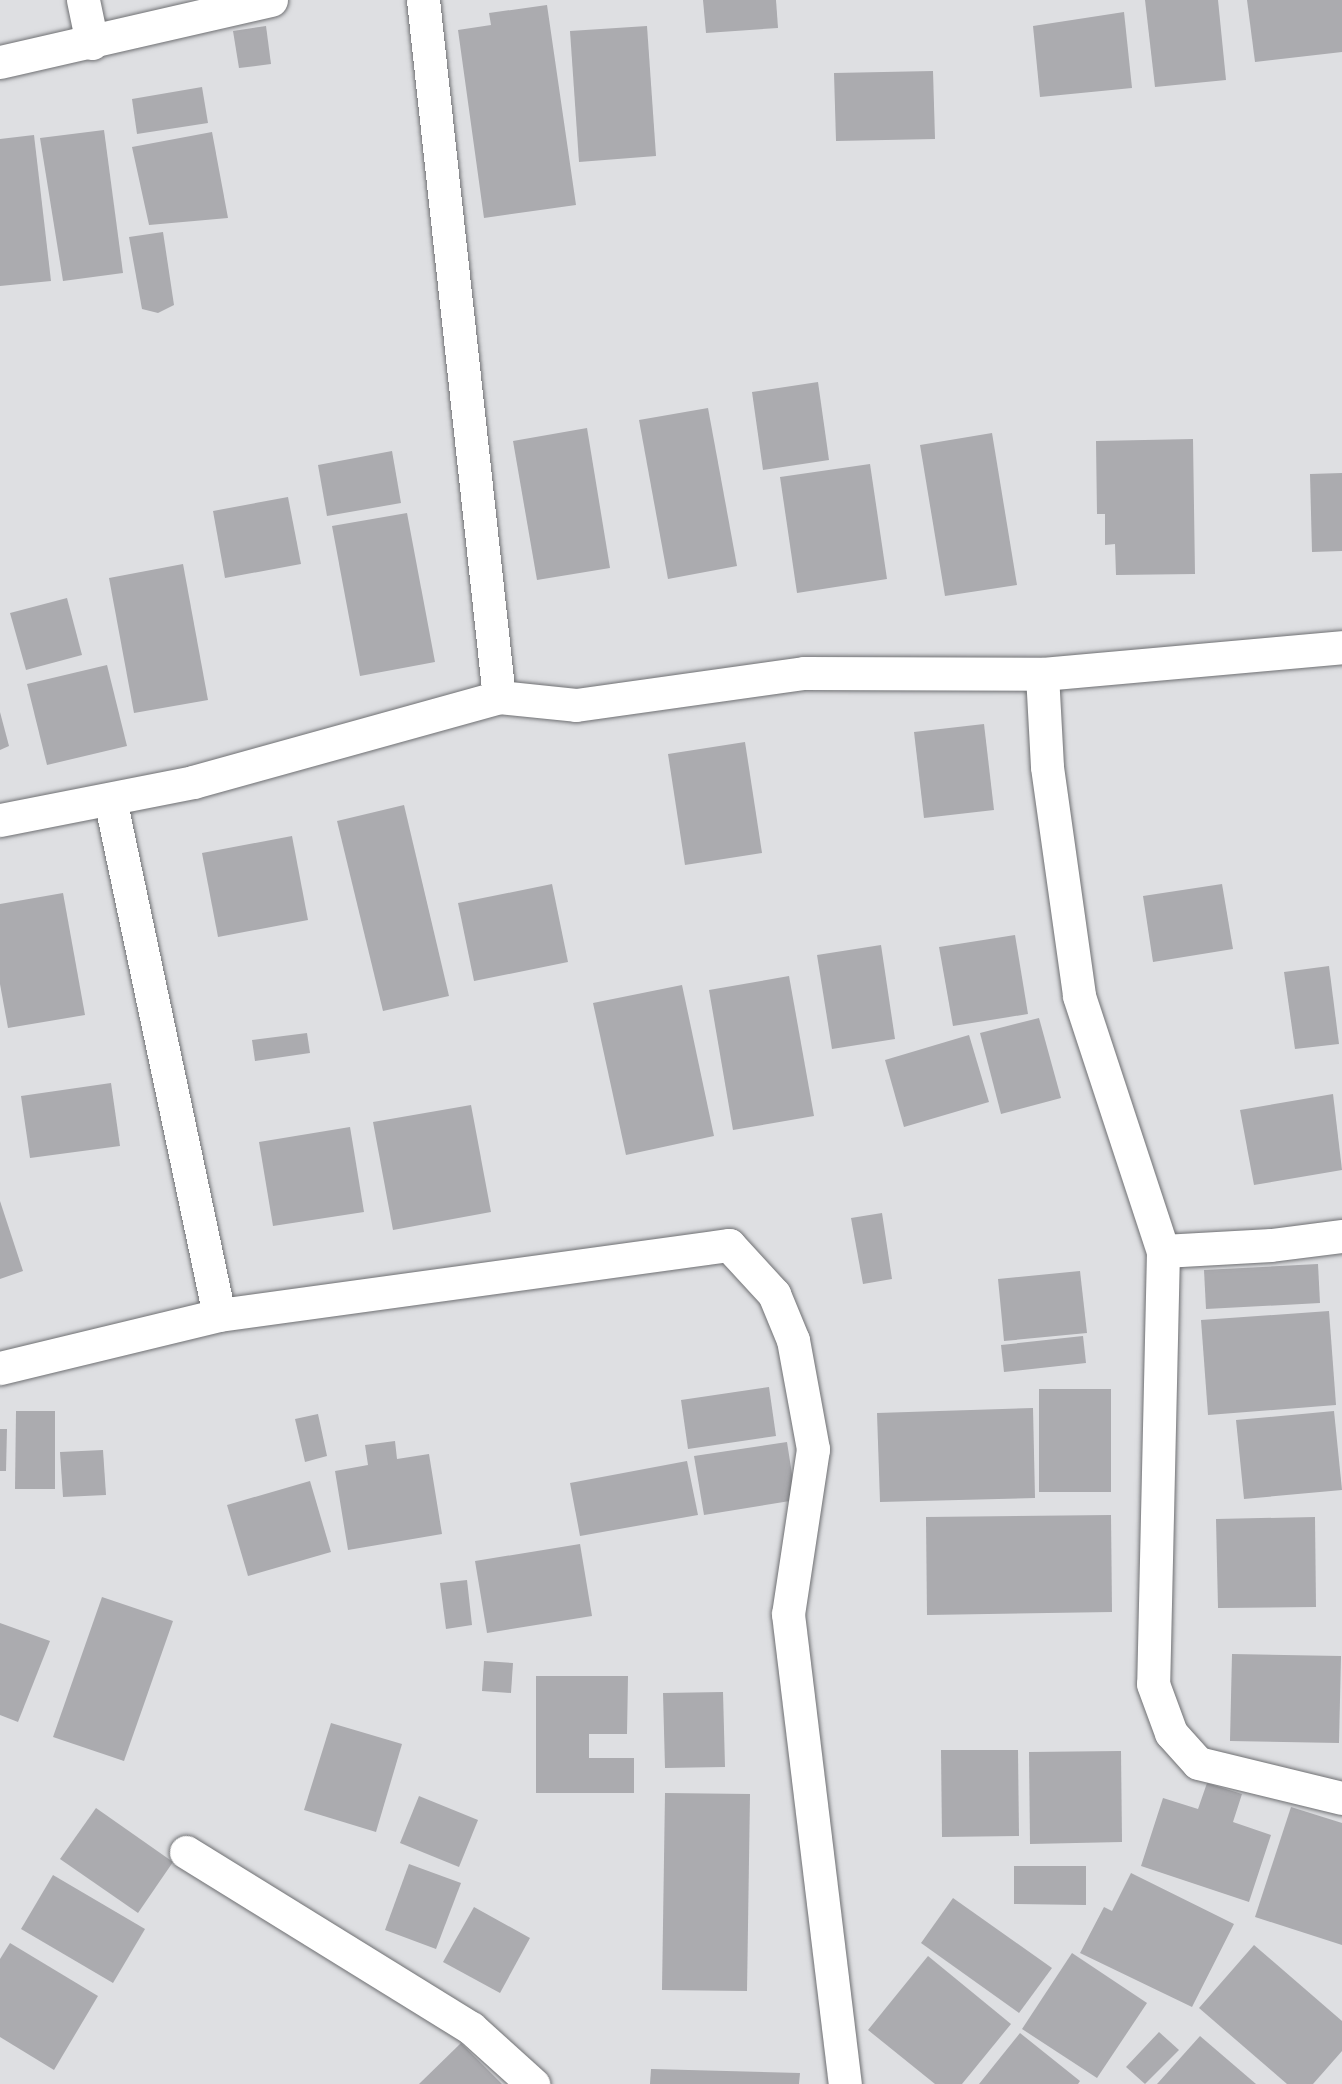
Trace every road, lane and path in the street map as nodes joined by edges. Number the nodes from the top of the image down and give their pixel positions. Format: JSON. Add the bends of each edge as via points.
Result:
{"nodes":[{"id":1,"x":83,"y":0,"type":"edge"},
{"id":2,"x":271,"y":0,"type":"edge"},
{"id":3,"x":423,"y":0,"type":"edge"},
{"id":4,"x":92,"y":43,"type":"junction"},
{"id":5,"x":0,"y":62,"type":"edge"},
{"id":6,"x":1342,"y":647,"type":"edge"},
{"id":7,"x":1042,"y":674,"type":"junction"},
{"id":8,"x":499,"y":697,"type":"junction"},
{"id":9,"x":110,"y":800,"type":"junction"},
{"id":10,"x":0,"y":820,"type":"edge"},
{"id":11,"x":1342,"y":1236,"type":"edge"},
{"id":12,"x":1162,"y":1251,"type":"junction"},
{"id":13,"x":219,"y":1315,"type":"junction"},
{"id":14,"x":0,"y":1368,"type":"edge"},
{"id":15,"x":1342,"y":1798,"type":"edge"},
{"id":16,"x":186,"y":1852,"type":"dead end"},
{"id":17,"x":533,"y":2084,"type":"edge"},
{"id":18,"x":846,"y":2084,"type":"edge"}],
"edges":[{"from":1,"to":4,"type":"street"},
{"from":2,"to":4,"type":"street"},
{"from":3,"to":8,"type":"street"},
{"from":4,"to":5,"type":"street"},
{"from":6,"to":7,"type":"street"},
{"from":7,"to":8,"type":"street","via":[[804,673],[576,705]]},
{"from":7,"to":12,"type":"street","via":[[1047,767],[1079,996]]},
{"from":8,"to":9,"type":"street","via":[[193,783]]},
{"from":9,"to":10,"type":"street"},
{"from":9,"to":13,"type":"street"},
{"from":11,"to":12,"type":"street","via":[[1271,1245]]},
{"from":12,"to":15,"type":"street","via":[[1153,1684],[1171,1733],[1198,1763]]},
{"from":13,"to":14,"type":"street"},
{"from":13,"to":18,"type":"street","via":[[729,1245],[774,1294],[793,1340],[813,1449],[788,1614]]},
{"from":16,"to":17,"type":"street","via":[[471,2028]]}]}
